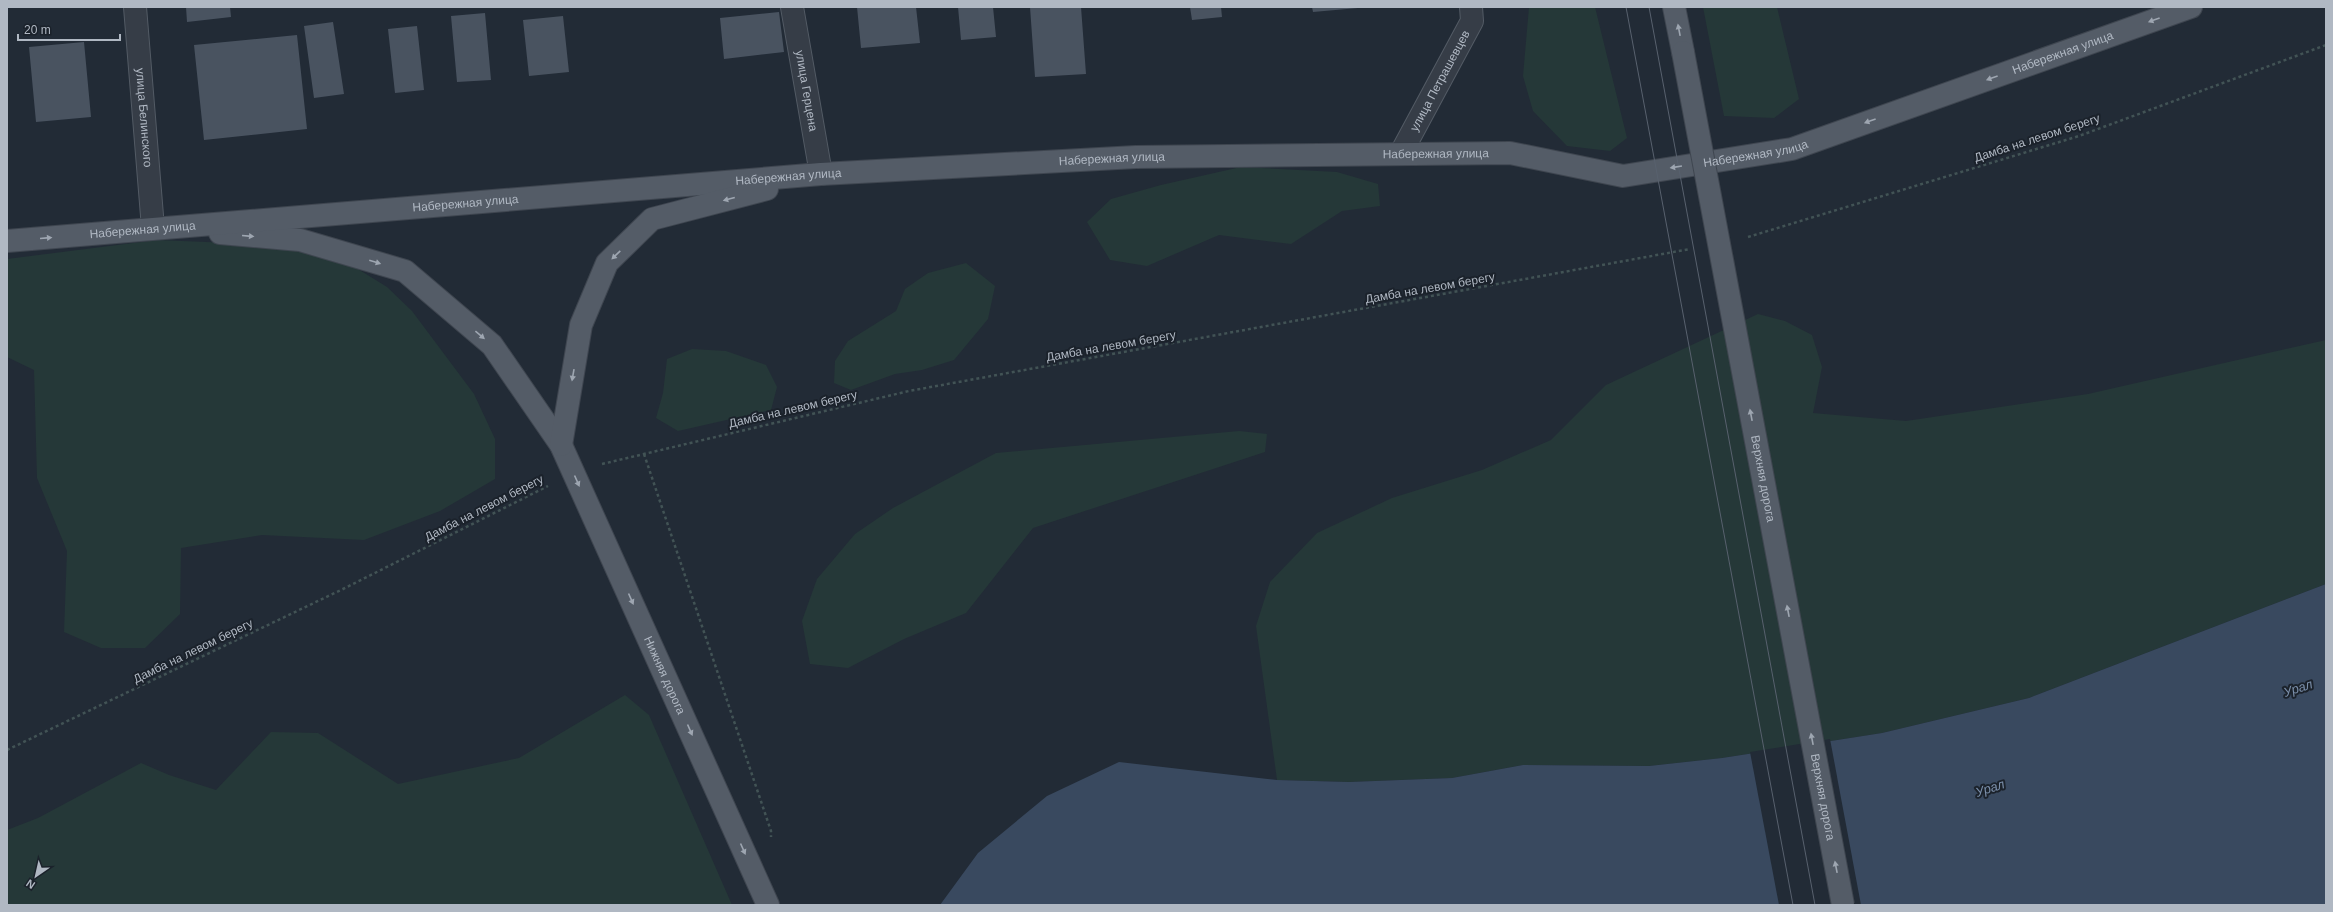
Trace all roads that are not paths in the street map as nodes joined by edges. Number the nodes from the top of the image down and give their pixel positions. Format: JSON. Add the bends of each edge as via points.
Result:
{"nodes":[{"id":1,"x":135,"y":7,"type":"edge"},
{"id":2,"x":792,"y":7,"type":"edge"},
{"id":3,"x":1471,"y":7,"type":"edge"},
{"id":4,"x":1674,"y":7,"type":"edge"},
{"id":5,"x":2191,"y":7,"type":"edge"},
{"id":6,"x":1401,"y":153,"type":"junction"},
{"id":7,"x":821,"y":174,"type":"junction"},
{"id":8,"x":153,"y":228,"type":"junction"},
{"id":9,"x":7,"y":241,"type":"edge"},
{"id":10,"x":561,"y":445,"type":"junction"},
{"id":11,"x":768,"y":905,"type":"edge"},
{"id":12,"x":1843,"y":905,"type":"edge"}],
"edges":[{"from":1,"to":8,"type":"street","name":"улица Белинского"},
{"from":2,"to":7,"type":"street","name":"улица Герцена"},
{"from":3,"to":6,"type":"street","name":"улица Петрашевцев","via":[[1472,21]]},
{"from":12,"to":4,"type":"main road","name":"Верхняя дорога","one_way":true,"bridge":true},
{"from":5,"to":6,"type":"main road","name":"Набережная улица","one_way":true,"via":[[1792,149],[1623,176],[1510,153]]},
{"from":6,"to":7,"type":"main road","name":"Набережная улица","via":[[1136,157]]},
{"from":7,"to":8,"type":"main road","name":"Набережная улица"},
{"from":7,"to":10,"type":"main road","one_way":true,"via":[[652,220],[607,263],[581,325]]},
{"from":9,"to":8,"type":"main road","name":"Набережная улица","one_way":true},
{"from":8,"to":10,"type":"main road","name":"Нижняя дорога","one_way":true,"via":[[300,240],[405,271],[492,345]]},
{"from":10,"to":11,"type":"main road","name":"Нижняя дорога","one_way":true}]}
